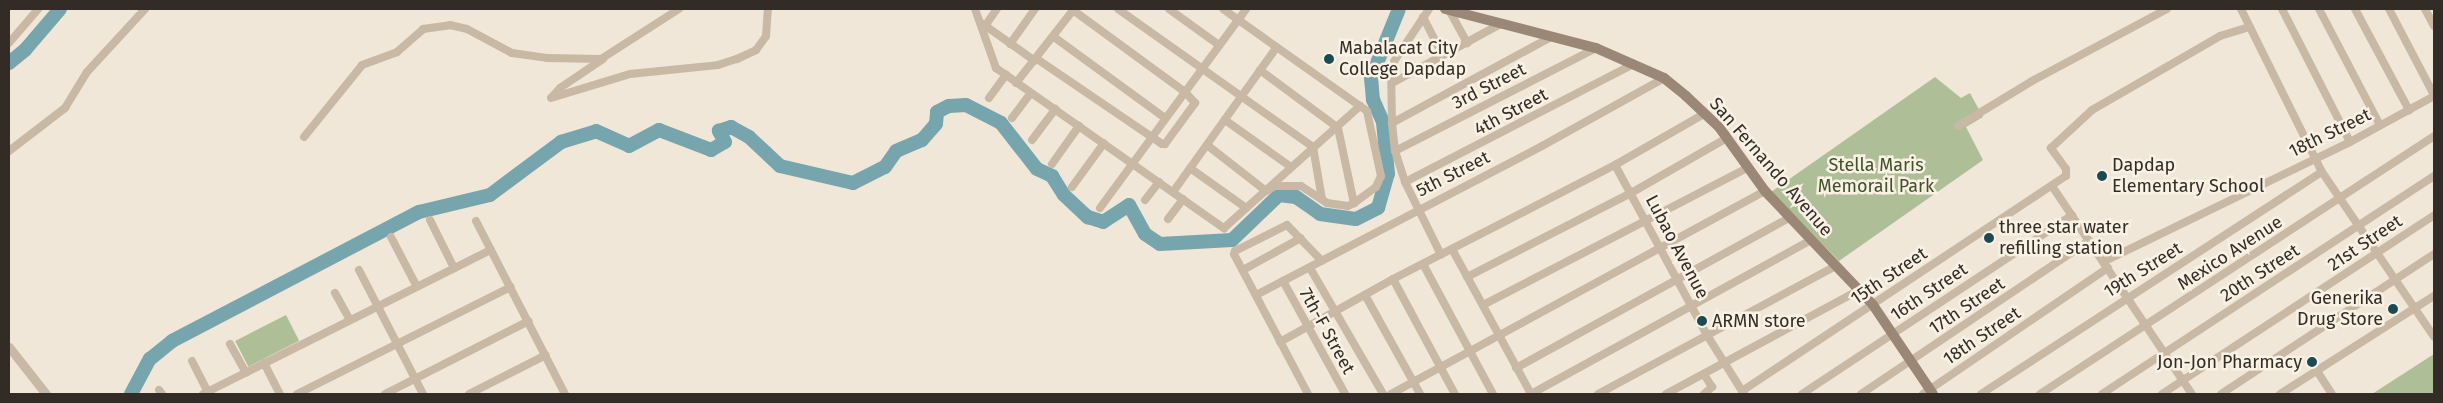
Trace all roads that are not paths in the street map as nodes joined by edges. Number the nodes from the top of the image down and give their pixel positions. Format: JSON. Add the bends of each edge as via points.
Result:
{"nodes":[{"id":1,"x":38,"y":9,"type":"edge"},
{"id":2,"x":145,"y":9,"type":"edge"},
{"id":3,"x":678,"y":9,"type":"edge"},
{"id":4,"x":768,"y":9,"type":"edge"},
{"id":5,"x":975,"y":9,"type":"edge"},
{"id":6,"x":997,"y":9,"type":"edge"},
{"id":7,"x":1035,"y":9,"type":"edge"},
{"id":8,"x":1118,"y":9,"type":"edge"},
{"id":9,"x":1169,"y":9,"type":"edge"},
{"id":10,"x":1223,"y":9,"type":"edge"},
{"id":11,"x":1246,"y":9,"type":"edge"},
{"id":12,"x":1429,"y":9,"type":"edge"},
{"id":13,"x":2167,"y":9,"type":"edge"},
{"id":14,"x":2241,"y":9,"type":"edge"},
{"id":15,"x":2282,"y":9,"type":"edge"},
{"id":16,"x":2319,"y":9,"type":"edge"},
{"id":17,"x":2355,"y":9,"type":"edge"},
{"id":18,"x":2388,"y":9,"type":"edge"},
{"id":19,"x":2425,"y":9,"type":"edge"},
{"id":20,"x":1073,"y":10,"type":"edge"},
{"id":21,"x":1447,"y":10,"type":"edge"},
{"id":22,"x":1423,"y":17,"type":"junction"},
{"id":23,"x":1238,"y":20,"type":"junction"},
{"id":24,"x":1502,"y":23,"type":"junction"},
{"id":25,"x":982,"y":24,"type":"junction"},
{"id":26,"x":2434,"y":26,"type":"edge"},
{"id":27,"x":2250,"y":27,"type":"junction"},
{"id":28,"x":1054,"y":37,"type":"junction"},
{"id":29,"x":1551,"y":37,"type":"junction"},
{"id":30,"x":9,"y":43,"type":"edge"},
{"id":31,"x":1467,"y":43,"type":"junction"},
{"id":32,"x":1010,"y":44,"type":"junction"},
{"id":33,"x":1220,"y":45,"type":"junction"},
{"id":34,"x":1277,"y":47,"type":"junction"},
{"id":35,"x":1596,"y":48,"type":"junction"},
{"id":36,"x":1442,"y":54,"type":"junction"},
{"id":37,"x":608,"y":57,"type":"junction"},
{"id":38,"x":1036,"y":60,"type":"junction"},
{"id":39,"x":1630,"y":66,"type":"junction"},
{"id":40,"x":1202,"y":68,"type":"junction"},
{"id":41,"x":1260,"y":70,"type":"junction"},
{"id":42,"x":1006,"y":75,"type":"junction"},
{"id":43,"x":1664,"y":78,"type":"junction"},
{"id":44,"x":1394,"y":82,"type":"junction"},
{"id":45,"x":1016,"y":83,"type":"junction"},
{"id":46,"x":1185,"y":92,"type":"junction"},
{"id":47,"x":1031,"y":93,"type":"junction"},
{"id":48,"x":1242,"y":96,"type":"junction"},
{"id":49,"x":2434,"y":96,"type":"edge"},
{"id":50,"x":990,"y":98,"type":"dead end"},
{"id":51,"x":1360,"y":106,"type":"junction"},
{"id":52,"x":1055,"y":109,"type":"junction"},
{"id":53,"x":2409,"y":110,"type":"junction"},
{"id":54,"x":1704,"y":114,"type":"junction"},
{"id":55,"x":1012,"y":118,"type":"dead end"},
{"id":56,"x":1165,"y":118,"type":"junction"},
{"id":57,"x":1224,"y":120,"type":"junction"},
{"id":58,"x":1392,"y":123,"type":"junction"},
{"id":59,"x":2380,"y":125,"type":"junction"},
{"id":60,"x":1079,"y":126,"type":"junction"},
{"id":61,"x":1958,"y":126,"type":"dead end"},
{"id":62,"x":1336,"y":127,"type":"junction"},
{"id":63,"x":2434,"y":136,"type":"edge"},
{"id":64,"x":304,"y":137,"type":"dead end"},
{"id":65,"x":1150,"y":138,"type":"junction"},
{"id":66,"x":1726,"y":138,"type":"junction"},
{"id":67,"x":1032,"y":140,"type":"dead end"},
{"id":68,"x":2350,"y":142,"type":"junction"},
{"id":69,"x":1104,"y":143,"type":"junction"},
{"id":70,"x":1207,"y":145,"type":"junction"},
{"id":71,"x":1313,"y":147,"type":"junction"},
{"id":72,"x":9,"y":151,"type":"edge"},
{"id":73,"x":1395,"y":151,"type":"junction"},
{"id":74,"x":2314,"y":157,"type":"junction"},
{"id":75,"x":1132,"y":163,"type":"junction"},
{"id":76,"x":1052,"y":164,"type":"dead end"},
{"id":77,"x":1615,"y":164,"type":"junction"},
{"id":78,"x":1291,"y":167,"type":"junction"},
{"id":79,"x":1190,"y":168,"type":"junction"},
{"id":80,"x":1747,"y":168,"type":"junction"},
{"id":81,"x":2322,"y":172,"type":"junction"},
{"id":82,"x":2434,"y":176,"type":"edge"},
{"id":83,"x":1159,"y":182,"type":"junction"},
{"id":84,"x":1405,"y":182,"type":"junction"},
{"id":85,"x":1072,"y":186,"type":"dead end"},
{"id":86,"x":2052,"y":186,"type":"junction"},
{"id":87,"x":1266,"y":190,"type":"junction"},
{"id":88,"x":1173,"y":192,"type":"junction"},
{"id":89,"x":1765,"y":192,"type":"junction"},
{"id":90,"x":1631,"y":193,"type":"junction"},
{"id":91,"x":2339,"y":198,"type":"junction"},
{"id":92,"x":1183,"y":199,"type":"junction"},
{"id":93,"x":1322,"y":199,"type":"junction"},
{"id":94,"x":1145,"y":200,"type":"dead end"},
{"id":95,"x":1354,"y":203,"type":"junction"},
{"id":96,"x":1100,"y":208,"type":"dead end"},
{"id":97,"x":1246,"y":208,"type":"junction"},
{"id":98,"x":1418,"y":208,"type":"junction"},
{"id":99,"x":2072,"y":215,"type":"junction"},
{"id":100,"x":2434,"y":215,"type":"edge"},
{"id":101,"x":1790,"y":218,"type":"junction"},
{"id":102,"x":1168,"y":219,"type":"dead end"},
{"id":103,"x":430,"y":220,"type":"dead end"},
{"id":104,"x":476,"y":221,"type":"dead end"},
{"id":105,"x":1646,"y":221,"type":"junction"},
{"id":106,"x":2359,"y":227,"type":"junction"},
{"id":107,"x":391,"y":237,"type":"dead end"},
{"id":108,"x":1301,"y":238,"type":"junction"},
{"id":109,"x":1811,"y":240,"type":"junction"},
{"id":110,"x":2089,"y":241,"type":"junction"},
{"id":111,"x":1452,"y":249,"type":"junction"},
{"id":112,"x":1661,"y":249,"type":"junction"},
{"id":113,"x":491,"y":250,"type":"junction"},
{"id":114,"x":2376,"y":253,"type":"junction"},
{"id":115,"x":2434,"y":254,"type":"edge"},
{"id":116,"x":1441,"y":255,"type":"junction"},
{"id":117,"x":1322,"y":261,"type":"junction"},
{"id":118,"x":1423,"y":264,"type":"junction"},
{"id":119,"x":2106,"y":265,"type":"junction"},
{"id":120,"x":1836,"y":266,"type":"junction"},
{"id":121,"x":454,"y":268,"type":"junction"},
{"id":122,"x":1310,"y":268,"type":"junction"},
{"id":123,"x":359,"y":270,"type":"dead end"},
{"id":124,"x":1243,"y":270,"type":"junction"},
{"id":125,"x":1467,"y":277,"type":"junction"},
{"id":126,"x":1677,"y":277,"type":"junction"},
{"id":127,"x":1393,"y":278,"type":"junction"},
{"id":128,"x":2396,"y":279,"type":"junction"},
{"id":129,"x":1283,"y":282,"type":"junction"},
{"id":130,"x":416,"y":287,"type":"junction"},
{"id":131,"x":510,"y":287,"type":"junction"},
{"id":132,"x":1859,"y":290,"type":"junction"},
{"id":133,"x":335,"y":293,"type":"dead end"},
{"id":134,"x":1256,"y":295,"type":"junction"},
{"id":135,"x":1365,"y":295,"type":"junction"},
{"id":136,"x":2434,"y":296,"type":"edge"},
{"id":137,"x":2128,"y":299,"type":"junction"},
{"id":138,"x":1483,"y":305,"type":"junction"},
{"id":139,"x":1873,"y":305,"type":"junction"},
{"id":140,"x":378,"y":306,"type":"junction"},
{"id":141,"x":1691,"y":306,"type":"junction"},
{"id":142,"x":2414,"y":309,"type":"junction"},
{"id":143,"x":1336,"y":312,"type":"junction"},
{"id":144,"x":350,"y":320,"type":"junction"},
{"id":145,"x":529,"y":321,"type":"junction"},
{"id":146,"x":2145,"y":325,"type":"junction"},
{"id":147,"x":1308,"y":327,"type":"junction"},
{"id":148,"x":1498,"y":335,"type":"junction"},
{"id":149,"x":1707,"y":335,"type":"junction"},
{"id":150,"x":1893,"y":335,"type":"junction"},
{"id":151,"x":2434,"y":336,"type":"edge"},
{"id":152,"x":1280,"y":342,"type":"junction"},
{"id":153,"x":396,"y":343,"type":"junction"},
{"id":154,"x":230,"y":344,"type":"dead end"},
{"id":155,"x":9,"y":347,"type":"edge"},
{"id":156,"x":1470,"y":351,"type":"junction"},
{"id":157,"x":2165,"y":353,"type":"junction"},
{"id":158,"x":546,"y":355,"type":"junction"},
{"id":159,"x":192,"y":361,"type":"dead end"},
{"id":160,"x":1912,"y":362,"type":"junction"},
{"id":161,"x":264,"y":363,"type":"junction"},
{"id":162,"x":1724,"y":363,"type":"junction"},
{"id":163,"x":1441,"y":367,"type":"junction"},
{"id":164,"x":1516,"y":368,"type":"junction"},
{"id":165,"x":2317,"y":371,"type":"junction"},
{"id":166,"x":246,"y":373,"type":"junction"},
{"id":167,"x":1704,"y":374,"type":"junction"},
{"id":168,"x":415,"y":379,"type":"junction"},
{"id":169,"x":2183,"y":380,"type":"junction"},
{"id":170,"x":1413,"y":381,"type":"junction"},
{"id":171,"x":1743,"y":392,"type":"edge"},
{"id":172,"x":205,"y":393,"type":"edge"},
{"id":173,"x":562,"y":393,"type":"edge"},
{"id":174,"x":1929,"y":393,"type":"edge"},
{"id":175,"x":46,"y":394,"type":"edge"},
{"id":176,"x":280,"y":394,"type":"edge"},
{"id":177,"x":297,"y":394,"type":"edge"},
{"id":178,"x":385,"y":394,"type":"edge"},
{"id":179,"x":423,"y":394,"type":"edge"},
{"id":180,"x":469,"y":394,"type":"edge"},
{"id":181,"x":1308,"y":394,"type":"edge"},
{"id":182,"x":1345,"y":394,"type":"edge"},
{"id":183,"x":1383,"y":394,"type":"edge"},
{"id":184,"x":1391,"y":394,"type":"edge"},
{"id":185,"x":1420,"y":394,"type":"edge"},
{"id":186,"x":1456,"y":394,"type":"edge"},
{"id":187,"x":1493,"y":394,"type":"edge"},
{"id":188,"x":1531,"y":394,"type":"edge"},
{"id":189,"x":1598,"y":394,"type":"edge"},
{"id":190,"x":1666,"y":394,"type":"edge"},
{"id":191,"x":1704,"y":394,"type":"edge"},
{"id":192,"x":1802,"y":394,"type":"edge"},
{"id":193,"x":1861,"y":394,"type":"edge"},
{"id":194,"x":1981,"y":394,"type":"edge"},
{"id":195,"x":2040,"y":394,"type":"edge"},
{"id":196,"x":2102,"y":394,"type":"edge"},
{"id":197,"x":2162,"y":394,"type":"edge"},
{"id":198,"x":2192,"y":394,"type":"edge"},
{"id":199,"x":2221,"y":394,"type":"edge"},
{"id":200,"x":2280,"y":394,"type":"edge"},
{"id":201,"x":2332,"y":394,"type":"edge"}],
"edges":[{"from":1,"to":30,"type":"street"},
{"from":2,"to":72,"type":"street","via":[[137,14],[88,72],[65,108]]},
{"from":3,"to":37,"type":"street"},
{"from":4,"to":37,"type":"street","via":[[766,36],[756,50],[737,59],[718,65],[630,74],[551,98],[560,88]]},
{"from":5,"to":25,"type":"street"},
{"from":6,"to":25,"type":"street"},
{"from":7,"to":32,"type":"street"},
{"from":8,"to":40,"type":"street"},
{"from":9,"to":33,"type":"street"},
{"from":10,"to":23,"type":"street"},
{"from":11,"to":23,"type":"street"},
{"from":12,"to":22,"type":"street"},
{"from":13,"to":61,"type":"street","via":[[2032,81]]},
{"from":14,"to":27,"type":"street"},
{"from":15,"to":68,"type":"street"},
{"from":16,"to":59,"type":"street"},
{"from":17,"to":53,"type":"street"},
{"from":18,"to":49,"type":"street"},
{"from":19,"to":26,"type":"street"},
{"from":20,"to":28,"type":"street"},
{"from":20,"to":46,"type":"street"},
{"from":21,"to":24,"type":"main road","name":"San Fernando Avenue"},
{"from":21,"to":31,"type":"street"},
{"from":22,"to":36,"type":"street"},
{"from":22,"to":44,"type":"street","via":[[1392,66]]},
{"from":23,"to":33,"type":"street"},
{"from":23,"to":34,"type":"street"},
{"from":24,"to":29,"type":"main road","name":"San Fernando Avenue"},
{"from":24,"to":31,"type":"street"},
{"from":25,"to":32,"type":"street"},
{"from":25,"to":42,"type":"street","via":[[996,68]]},
{"from":27,"to":74,"type":"street"},
{"from":27,"to":86,"type":"street","name":"15th Street","via":[[2220,36],[2092,110],[2051,148],[2068,172]]},
{"from":28,"to":38,"type":"street"},
{"from":28,"to":56,"type":"street"},
{"from":29,"to":35,"type":"main road","name":"San Fernando Avenue"},
{"from":29,"to":58,"type":"street"},
{"from":31,"to":36,"type":"street"},
{"from":32,"to":38,"type":"street"},
{"from":33,"to":40,"type":"street"},
{"from":34,"to":41,"type":"street"},
{"from":34,"to":51,"type":"street"},
{"from":35,"to":39,"type":"main road","name":"San Fernando Avenue"},
{"from":35,"to":73,"type":"street","name":"3rd Street"},
{"from":36,"to":44,"type":"street"},
{"from":37,"to":64,"type":"street","via":[[547,58],[512,53],[467,29],[433,26],[423,29],[397,52],[362,65]]},
{"from":38,"to":45,"type":"street"},
{"from":38,"to":65,"type":"street"},
{"from":39,"to":43,"type":"main road","name":"San Fernando Avenue"},
{"from":39,"to":84,"type":"street","name":"4th Street"},
{"from":40,"to":46,"type":"street"},
{"from":40,"to":48,"type":"street"},
{"from":41,"to":48,"type":"street"},
{"from":41,"to":62,"type":"street"},
{"from":42,"to":45,"type":"street"},
{"from":42,"to":50,"type":"street"},
{"from":43,"to":54,"type":"main road","name":"San Fernando Avenue"},
{"from":43,"to":98,"type":"street","name":"5th Street","via":[[1542,146]]},
{"from":44,"to":58,"type":"street"},
{"from":45,"to":47,"type":"street"},
{"from":46,"to":56,"type":"street"},
{"from":46,"to":65,"type":"street","via":[[1195,103],[1165,144]]},
{"from":47,"to":52,"type":"street"},
{"from":47,"to":55,"type":"street"},
{"from":48,"to":57,"type":"street"},
{"from":48,"to":71,"type":"street"},
{"from":49,"to":53,"type":"street","name":"18th Street"},
{"from":51,"to":62,"type":"street"},
{"from":51,"to":95,"type":"street","via":[[1367,111],[1381,176],[1376,187]]},
{"from":52,"to":60,"type":"street"},
{"from":52,"to":67,"type":"street"},
{"from":53,"to":59,"type":"street","name":"18th Street"},
{"from":54,"to":66,"type":"main road","name":"San Fernando Avenue"},
{"from":54,"to":77,"type":"street"},
{"from":56,"to":65,"type":"street"},
{"from":57,"to":70,"type":"street"},
{"from":57,"to":78,"type":"street"},
{"from":58,"to":73,"type":"street"},
{"from":59,"to":68,"type":"street","name":"18th Street"},
{"from":60,"to":69,"type":"street"},
{"from":60,"to":76,"type":"street"},
{"from":62,"to":71,"type":"street"},
{"from":62,"to":95,"type":"street"},
{"from":63,"to":91,"type":"street","name":"Mexico Avenue"},
{"from":65,"to":75,"type":"street"},
{"from":66,"to":80,"type":"main road","name":"San Fernando Avenue"},
{"from":66,"to":90,"type":"street"},
{"from":68,"to":74,"type":"street","name":"18th Street"},
{"from":69,"to":75,"type":"street"},
{"from":69,"to":85,"type":"street"},
{"from":70,"to":79,"type":"street"},
{"from":70,"to":87,"type":"street"},
{"from":71,"to":78,"type":"street"},
{"from":71,"to":93,"type":"street"},
{"from":73,"to":84,"type":"street"},
{"from":74,"to":81,"type":"street"},
{"from":74,"to":119,"type":"street","name":"18th Street"},
{"from":75,"to":83,"type":"street"},
{"from":75,"to":96,"type":"street"},
{"from":77,"to":90,"type":"street","name":"Lubao Avenue"},
{"from":77,"to":111,"type":"street"},
{"from":78,"to":87,"type":"street"},
{"from":79,"to":88,"type":"street"},
{"from":79,"to":97,"type":"street"},
{"from":80,"to":89,"type":"main road","name":"San Fernando Avenue"},
{"from":80,"to":105,"type":"street"},
{"from":81,"to":91,"type":"street"},
{"from":81,"to":137,"type":"street","name":"19th Street"},
{"from":82,"to":106,"type":"street","name":"20th Street"},
{"from":83,"to":88,"type":"street"},
{"from":83,"to":94,"type":"street"},
{"from":84,"to":98,"type":"street"},
{"from":86,"to":99,"type":"street"},
{"from":86,"to":139,"type":"street","name":"15th Street"},
{"from":87,"to":93,"type":"street","via":[[1295,185],[1308,188]]},
{"from":87,"to":97,"type":"street"},
{"from":88,"to":92,"type":"street"},
{"from":89,"to":101,"type":"main road","name":"San Fernando Avenue"},
{"from":89,"to":112,"type":"street"},
{"from":90,"to":105,"type":"street","name":"Lubao Avenue"},
{"from":90,"to":125,"type":"street"},
{"from":91,"to":106,"type":"street"},
{"from":91,"to":146,"type":"street","name":"Mexico Avenue"},
{"from":92,"to":97,"type":"street","via":[[1224,228]]},
{"from":92,"to":102,"type":"street"},
{"from":93,"to":95,"type":"street","via":[[1348,206]]},
{"from":98,"to":116,"type":"street"},
{"from":98,"to":117,"type":"street","name":"5th Street"},
{"from":99,"to":110,"type":"street"},
{"from":99,"to":150,"type":"street","name":"16th Street"},
{"from":100,"to":114,"type":"street","name":"21st Street"},
{"from":101,"to":109,"type":"main road","name":"San Fernando Avenue"},
{"from":101,"to":126,"type":"street"},
{"from":103,"to":121,"type":"street"},
{"from":104,"to":113,"type":"street"},
{"from":105,"to":112,"type":"street","name":"Lubao Avenue"},
{"from":105,"to":138,"type":"street"},
{"from":106,"to":114,"type":"street"},
{"from":106,"to":157,"type":"street","name":"20th Street"},
{"from":107,"to":130,"type":"street"},
{"from":108,"to":117,"type":"street"},
{"from":108,"to":124,"type":"street"},
{"from":108,"to":124,"type":"street","via":[[1287,225],[1266,233],[1235,251]]},
{"from":109,"to":120,"type":"main road","name":"San Fernando Avenue"},
{"from":109,"to":141,"type":"street"},
{"from":110,"to":119,"type":"street"},
{"from":110,"to":160,"type":"street","name":"17th Street"},
{"from":111,"to":116,"type":"street"},
{"from":111,"to":125,"type":"street"},
{"from":112,"to":126,"type":"street","name":"Lubao Avenue"},
{"from":112,"to":148,"type":"street"},
{"from":113,"to":121,"type":"street"},
{"from":113,"to":131,"type":"street"},
{"from":114,"to":128,"type":"street"},
{"from":114,"to":169,"type":"street","name":"21st Street"},
{"from":115,"to":128,"type":"street"},
{"from":116,"to":118,"type":"street"},
{"from":117,"to":122,"type":"street","name":"5th Street"},
{"from":118,"to":127,"type":"street"},
{"from":118,"to":156,"type":"street"},
{"from":119,"to":137,"type":"street"},
{"from":119,"to":174,"type":"street","name":"18th Street"},
{"from":120,"to":132,"type":"main road","name":"San Fernando Avenue"},
{"from":120,"to":149,"type":"street"},
{"from":121,"to":130,"type":"street"},
{"from":122,"to":129,"type":"street","name":"5th Street"},
{"from":122,"to":143,"type":"street"},
{"from":123,"to":140,"type":"street"},
{"from":124,"to":134,"type":"street"},
{"from":125,"to":138,"type":"street"},
{"from":126,"to":141,"type":"street","name":"Lubao Avenue"},
{"from":126,"to":164,"type":"street"},
{"from":127,"to":135,"type":"street"},
{"from":127,"to":163,"type":"street"},
{"from":128,"to":142,"type":"street"},
{"from":128,"to":199,"type":"street"},
{"from":129,"to":134,"type":"street","name":"5th Street"},
{"from":129,"to":147,"type":"street","name":"7th-F Street"},
{"from":130,"to":140,"type":"street"},
{"from":131,"to":145,"type":"street"},
{"from":131,"to":153,"type":"street"},
{"from":132,"to":139,"type":"main road","name":"San Fernando Avenue"},
{"from":132,"to":162,"type":"street"},
{"from":133,"to":144,"type":"street"},
{"from":134,"to":152,"type":"street"},
{"from":135,"to":143,"type":"street"},
{"from":135,"to":170,"type":"street"},
{"from":136,"to":142,"type":"street"},
{"from":137,"to":146,"type":"street"},
{"from":137,"to":194,"type":"street","name":"19th Street"},
{"from":138,"to":148,"type":"street"},
{"from":139,"to":150,"type":"main road","name":"San Fernando Avenue"},
{"from":139,"to":171,"type":"street","name":"15th Street"},
{"from":140,"to":144,"type":"street"},
{"from":140,"to":153,"type":"street"},
{"from":141,"to":149,"type":"street","name":"Lubao Avenue"},
{"from":141,"to":188,"type":"street"},
{"from":142,"to":151,"type":"street"},
{"from":142,"to":165,"type":"street"},
{"from":143,"to":147,"type":"street"},
{"from":143,"to":183,"type":"street"},
{"from":144,"to":161,"type":"street"},
{"from":145,"to":158,"type":"street"},
{"from":145,"to":168,"type":"street"},
{"from":146,"to":157,"type":"street"},
{"from":146,"to":195,"type":"street","name":"Mexico Avenue"},
{"from":147,"to":152,"type":"street"},
{"from":147,"to":182,"type":"street","name":"7th-F Street"},
{"from":148,"to":156,"type":"street"},
{"from":148,"to":164,"type":"street"},
{"from":149,"to":162,"type":"street","name":"Lubao Avenue"},
{"from":149,"to":189,"type":"street"},
{"from":150,"to":160,"type":"main road","name":"San Fernando Avenue"},
{"from":150,"to":192,"type":"street","name":"16th Street"},
{"from":152,"to":181,"type":"street"},
{"from":153,"to":168,"type":"street"},
{"from":153,"to":177,"type":"street"},
{"from":154,"to":166,"type":"street"},
{"from":155,"to":175,"type":"street"},
{"from":156,"to":163,"type":"street"},
{"from":156,"to":187,"type":"street"},
{"from":157,"to":169,"type":"street"},
{"from":157,"to":196,"type":"street","name":"20th Street"},
{"from":158,"to":173,"type":"street"},
{"from":158,"to":180,"type":"street"},
{"from":159,"to":172,"type":"street"},
{"from":160,"to":174,"type":"main road","name":"San Fernando Avenue"},
{"from":160,"to":193,"type":"street","name":"17th Street"},
{"from":161,"to":166,"type":"street"},
{"from":161,"to":176,"type":"street"},
{"from":162,"to":167,"type":"street"},
{"from":162,"to":171,"type":"street","name":"Lubao Avenue"},
{"from":163,"to":170,"type":"street"},
{"from":163,"to":186,"type":"street"},
{"from":164,"to":188,"type":"street"},
{"from":165,"to":200,"type":"street"},
{"from":165,"to":201,"type":"street"},
{"from":166,"to":172,"type":"street"},
{"from":167,"to":190,"type":"street"},
{"from":167,"to":191,"type":"street","via":[[1712,387]]},
{"from":168,"to":178,"type":"street"},
{"from":168,"to":179,"type":"street"},
{"from":169,"to":197,"type":"street","name":"21st Street"},
{"from":169,"to":198,"type":"street"},
{"from":170,"to":184,"type":"street"},
{"from":170,"to":185,"type":"street"}]}
